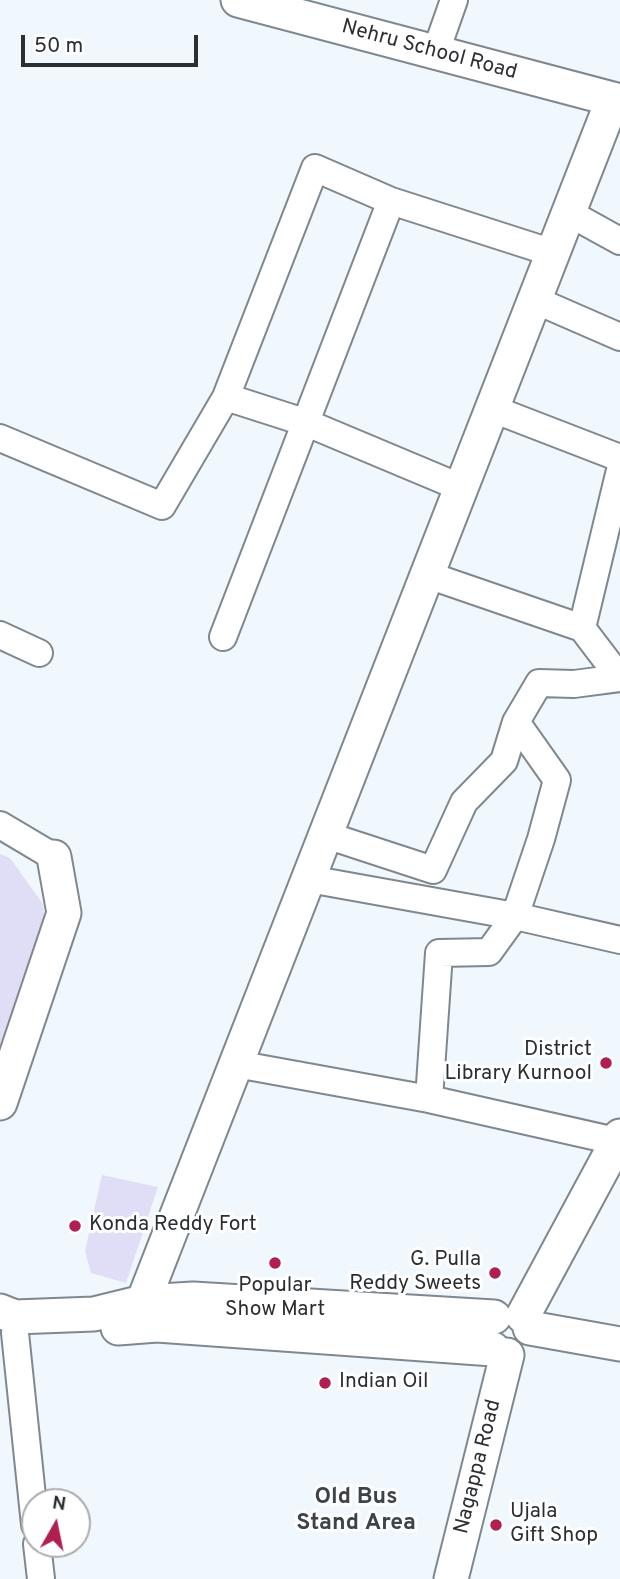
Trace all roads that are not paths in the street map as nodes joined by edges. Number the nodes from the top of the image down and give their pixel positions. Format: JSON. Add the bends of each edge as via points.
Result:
{"nodes":[{"id":1,"x":238,"y":0,"type":"edge"},
{"id":2,"x":454,"y":0,"type":"edge"},
{"id":3,"x":435,"y":54,"type":"junction"},
{"id":4,"x":617,"y":100,"type":"edge"},
{"id":5,"x":391,"y":201,"type":"junction"},
{"id":6,"x":569,"y":213,"type":"junction"},
{"id":7,"x":620,"y":241,"type":"edge"},
{"id":8,"x":553,"y":253,"type":"junction"},
{"id":9,"x":535,"y":300,"type":"junction"},
{"id":10,"x":620,"y":337,"type":"edge"},
{"id":11,"x":226,"y":397,"type":"junction"},
{"id":12,"x":492,"y":409,"type":"junction"},
{"id":13,"x":307,"y":423,"type":"junction"},
{"id":14,"x":0,"y":438,"type":"edge"},
{"id":15,"x":620,"y":458,"type":"edge"},
{"id":16,"x":620,"y":470,"type":"edge"},
{"id":17,"x":461,"y":488,"type":"junction"},
{"id":18,"x":428,"y":575,"type":"junction"},
{"id":19,"x":582,"y":628,"type":"junction"},
{"id":20,"x":0,"y":635,"type":"edge"},
{"id":21,"x":223,"y":637,"type":"dead end"},
{"id":22,"x":38,"y":653,"type":"dead end"},
{"id":23,"x":620,"y":678,"type":"edge"},
{"id":24,"x":516,"y":722,"type":"junction"},
{"id":25,"x":0,"y":825,"type":"edge"},
{"id":26,"x":326,"y":835,"type":"junction"},
{"id":27,"x":54,"y":857,"type":"joint"},
{"id":28,"x":309,"y":879,"type":"junction"},
{"id":29,"x":515,"y":916,"type":"junction"},
{"id":30,"x":620,"y":940,"type":"edge"},
{"id":31,"x":236,"y":1064,"type":"junction"},
{"id":32,"x":429,"y":1099,"type":"junction"},
{"id":33,"x":0,"y":1103,"type":"edge"},
{"id":34,"x":619,"y":1140,"type":"edge"},
{"id":35,"x":142,"y":1314,"type":"junction"},
{"id":36,"x":5,"y":1325,"type":"edge"},
{"id":37,"x":509,"y":1333,"type":"junction"},
{"id":38,"x":620,"y":1343,"type":"edge"},
{"id":39,"x":29,"y":1488,"type":"edge"},
{"id":40,"x":39,"y":1558,"type":"edge"},
{"id":41,"x":41,"y":1579,"type":"edge"},
{"id":42,"x":451,"y":1579,"type":"edge"}],
"edges":[{"from":1,"to":3,"type":"street","name":"Nehru School Road"},
{"from":2,"to":3,"type":"street"},
{"from":3,"to":4,"type":"street","name":"Nehru School Road"},
{"from":4,"to":6,"type":"street"},
{"from":5,"to":8,"type":"street"},
{"from":5,"to":11,"type":"street","via":[[315,169]]},
{"from":5,"to":13,"type":"street"},
{"from":6,"to":7,"type":"street"},
{"from":6,"to":8,"type":"street"},
{"from":8,"to":9,"type":"street"},
{"from":9,"to":10,"type":"street"},
{"from":9,"to":12,"type":"street"},
{"from":11,"to":13,"type":"street"},
{"from":11,"to":14,"type":"street","via":[[162,506]]},
{"from":12,"to":15,"type":"street"},
{"from":12,"to":17,"type":"street"},
{"from":13,"to":17,"type":"street"},
{"from":13,"to":21,"type":"street"},
{"from":16,"to":19,"type":"street"},
{"from":17,"to":18,"type":"street"},
{"from":18,"to":19,"type":"street"},
{"from":18,"to":26,"type":"street"},
{"from":19,"to":23,"type":"street"},
{"from":20,"to":22,"type":"street"},
{"from":23,"to":24,"type":"street","via":[[539,683]]},
{"from":24,"to":26,"type":"street","via":[[504,761],[464,802],[433,870]]},
{"from":24,"to":29,"type":"street","via":[[558,780]]},
{"from":25,"to":27,"type":"street"},
{"from":26,"to":28,"type":"street"},
{"from":27,"to":33,"type":"street","via":[[64,913]]},
{"from":28,"to":29,"type":"street"},
{"from":28,"to":31,"type":"street"},
{"from":29,"to":30,"type":"street"},
{"from":29,"to":32,"type":"street","via":[[489,951],[439,953]]},
{"from":31,"to":32,"type":"street"},
{"from":31,"to":35,"type":"street"},
{"from":32,"to":34,"type":"street"},
{"from":34,"to":37,"type":"street","name":"Nagappa Road"},
{"from":35,"to":36,"type":"street","via":[[15,1317]]},
{"from":35,"to":37,"type":"street","via":[[193,1299]]},
{"from":36,"to":39,"type":"street"},
{"from":37,"to":38,"type":"street"},
{"from":37,"to":42,"type":"street","name":"Nagappa Road"},
{"from":40,"to":41,"type":"street"}]}
